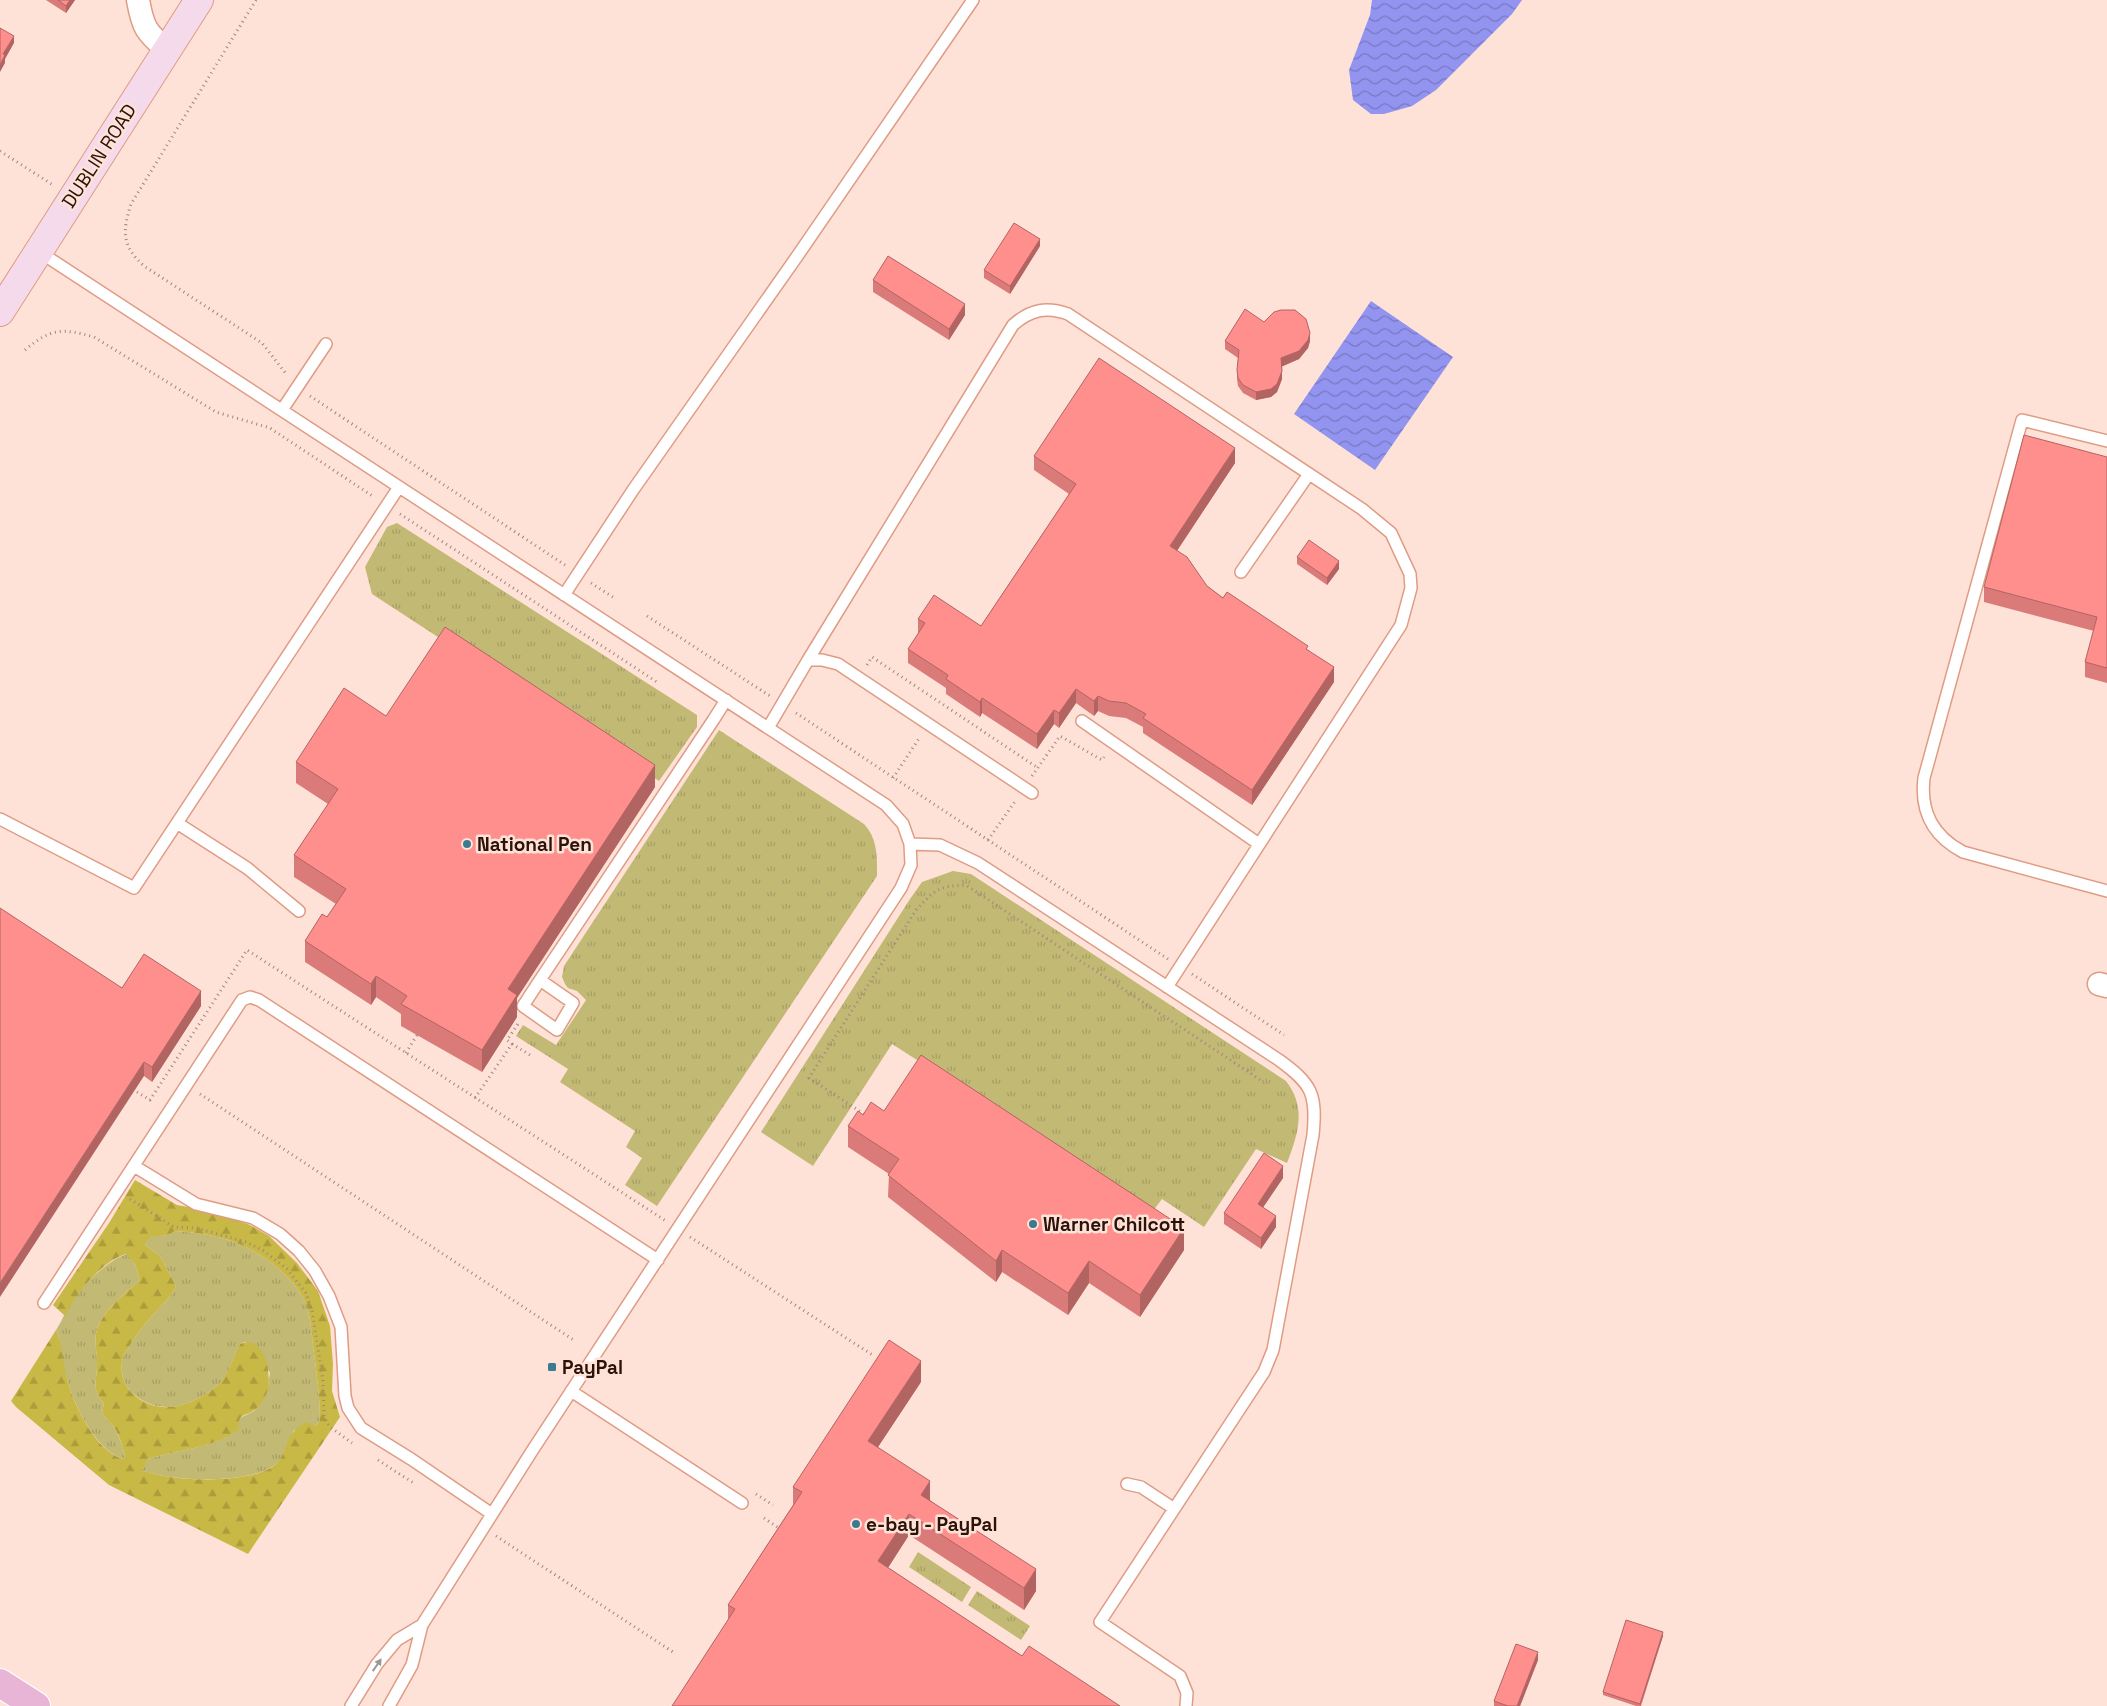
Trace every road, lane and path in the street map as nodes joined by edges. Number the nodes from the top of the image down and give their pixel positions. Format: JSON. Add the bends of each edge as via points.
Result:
{"nodes":[{"id":1,"x":138,"y":0,"type":"edge"},
{"id":2,"x":199,"y":0,"type":"edge"},
{"id":3,"x":256,"y":0,"type":"edge"},
{"id":4,"x":973,"y":0,"type":"edge"},
{"id":5,"x":167,"y":50,"type":"junction"},
{"id":6,"x":0,"y":151,"type":"edge"},
{"id":7,"x":72,"y":197,"type":"junction"},
{"id":8,"x":38,"y":251,"type":"junction"},
{"id":9,"x":0,"y":312,"type":"edge"},
{"id":10,"x":326,"y":344,"type":"dead end"},
{"id":11,"x":25,"y":350,"type":"dead end"},
{"id":12,"x":297,"y":387,"type":"junction"},
{"id":13,"x":282,"y":410,"type":"junction"},
{"id":14,"x":2107,"y":441,"type":"edge"},
{"id":15,"x":1309,"y":474,"type":"junction"},
{"id":16,"x":399,"y":487,"type":"junction"},
{"id":17,"x":387,"y":506,"type":"junction"},
{"id":18,"x":1241,"y":572,"type":"dead end"},
{"id":19,"x":578,"y":574,"type":"junction"},
{"id":20,"x":564,"y":595,"type":"junction"},
{"id":21,"x":616,"y":599,"type":"dead end"},
{"id":22,"x":647,"y":616,"type":"dead end"},
{"id":23,"x":808,"y":660,"type":"junction"},
{"id":24,"x":859,"y":678,"type":"junction"},
{"id":25,"x":657,"y":682,"type":"dead end"},
{"id":26,"x":726,"y":700,"type":"junction"},
{"id":27,"x":781,"y":703,"type":"junction"},
{"id":28,"x":941,"y":704,"type":"junction"},
{"id":29,"x":1082,"y":721,"type":"dead end"},
{"id":30,"x":928,"y":725,"type":"junction"},
{"id":31,"x":768,"y":728,"type":"junction"},
{"id":32,"x":1113,"y":743,"type":"junction"},
{"id":33,"x":1038,"y":768,"type":"junction"},
{"id":34,"x":893,"y":778,"type":"junction"},
{"id":35,"x":1028,"y":790,"type":"junction"},
{"id":36,"x":0,"y":819,"type":"edge"},
{"id":37,"x":177,"y":822,"type":"junction"},
{"id":38,"x":988,"y":840,"type":"junction"},
{"id":39,"x":910,"y":844,"type":"junction"},
{"id":40,"x":1260,"y":844,"type":"junction"},
{"id":41,"x":2107,"y":891,"type":"edge"},
{"id":42,"x":299,"y":910,"type":"dead end"},
{"id":43,"x":1180,"y":966,"type":"junction"},
{"id":44,"x":540,"y":980,"type":"junction"},
{"id":45,"x":1167,"y":987,"type":"junction"},
{"id":46,"x":528,"y":1010,"type":"junction"},
{"id":47,"x":417,"y":1035,"type":"edge"},
{"id":48,"x":1284,"y":1035,"type":"dead end"},
{"id":49,"x":512,"y":1044,"type":"junction"},
{"id":50,"x":406,"y":1053,"type":"dead end"},
{"id":51,"x":530,"y":1055,"type":"dead end"},
{"id":52,"x":168,"y":1073,"type":"dead end"},
{"id":53,"x":1262,"y":1081,"type":"dead end"},
{"id":54,"x":186,"y":1085,"type":"junction"},
{"id":55,"x":475,"y":1098,"type":"dead end"},
{"id":56,"x":864,"y":1114,"type":"edge"},
{"id":57,"x":134,"y":1166,"type":"junction"},
{"id":58,"x":118,"y":1191,"type":"junction"},
{"id":59,"x":658,"y":1260,"type":"junction"},
{"id":60,"x":44,"y":1304,"type":"dead end"},
{"id":61,"x":575,"y":1341,"type":"dead end"},
{"id":62,"x":571,"y":1391,"type":"junction"},
{"id":63,"x":359,"y":1448,"type":"dead end"},
{"id":64,"x":376,"y":1459,"type":"dead end"},
{"id":65,"x":1127,"y":1484,"type":"dead end"},
{"id":66,"x":416,"y":1485,"type":"dead end"},
{"id":67,"x":742,"y":1503,"type":"dead end"},
{"id":68,"x":1174,"y":1508,"type":"junction"},
{"id":69,"x":492,"y":1514,"type":"junction"},
{"id":70,"x":764,"y":1518,"type":"dead end"},
{"id":71,"x":483,"y":1528,"type":"junction"},
{"id":72,"x":788,"y":1534,"type":"edge"},
{"id":73,"x":422,"y":1625,"type":"junction"},
{"id":74,"x":673,"y":1652,"type":"dead end"},
{"id":75,"x":0,"y":1683,"type":"edge"},
{"id":76,"x":36,"y":1706,"type":"edge"},
{"id":77,"x":351,"y":1706,"type":"edge"},
{"id":78,"x":389,"y":1706,"type":"edge"},
{"id":79,"x":1186,"y":1706,"type":"edge"}],
"edges":[{"from":1,"to":5,"type":"street","via":[[143,24]]},
{"from":2,"to":5,"type":"main road","name":"DUBLIN ROAD"},
{"from":3,"to":12,"type":"path","via":[[132,204],[124,228],[134,256],[144,266],[262,343]]},
{"from":4,"to":19,"type":"lane"},
{"from":5,"to":7,"type":"main road","name":"DUBLIN ROAD"},
{"from":6,"to":7,"type":"path"},
{"from":7,"to":8,"type":"main road","name":"DUBLIN ROAD"},
{"from":8,"to":9,"type":"main road","name":"DUBLIN ROAD"},
{"from":8,"to":13,"type":"lane"},
{"from":10,"to":12,"type":"lane"},
{"from":11,"to":17,"type":"path","via":[[40,337],[54,332],[72,331],[94,337],[216,412],[270,428]]},
{"from":12,"to":13,"type":"lane"},
{"from":12,"to":19,"type":"path"},
{"from":13,"to":16,"type":"lane"},
{"from":14,"to":41,"type":"lane","via":[[2022,420],[1922,794],[1930,822],[1951,846]]},
{"from":15,"to":18,"type":"lane"},
{"from":15,"to":23,"type":"lane","via":[[1068,314],[1055,309],[1038,310],[1013,325]]},
{"from":15,"to":40,"type":"lane","via":[[1362,509],[1391,534],[1410,574],[1411,588],[1402,625]]},
{"from":16,"to":17,"type":"lane"},
{"from":16,"to":20,"type":"lane"},
{"from":17,"to":25,"type":"path"},
{"from":17,"to":37,"type":"lane"},
{"from":19,"to":20,"type":"lane"},
{"from":19,"to":21,"type":"path"},
{"from":20,"to":26,"type":"lane"},
{"from":22,"to":27,"type":"path"},
{"from":23,"to":24,"type":"lane","via":[[838,664]]},
{"from":23,"to":27,"type":"lane"},
{"from":24,"to":28,"type":"path","via":[[872,657]]},
{"from":24,"to":30,"type":"lane"},
{"from":26,"to":31,"type":"lane"},
{"from":26,"to":44,"type":"lane"},
{"from":27,"to":31,"type":"lane"},
{"from":27,"to":34,"type":"path"},
{"from":28,"to":30,"type":"path"},
{"from":28,"to":33,"type":"path"},
{"from":29,"to":32,"type":"lane"},
{"from":30,"to":34,"type":"path"},
{"from":30,"to":35,"type":"lane"},
{"from":31,"to":39,"type":"lane","via":[[886,805],[903,824]]},
{"from":32,"to":33,"type":"path","via":[[1102,760],[1060,736]]},
{"from":32,"to":40,"type":"lane"},
{"from":33,"to":35,"type":"path"},
{"from":34,"to":38,"type":"path"},
{"from":35,"to":38,"type":"path"},
{"from":36,"to":37,"type":"lane","via":[[134,888]]},
{"from":37,"to":42,"type":"lane","via":[[247,868]]},
{"from":38,"to":43,"type":"path"},
{"from":39,"to":45,"type":"lane","via":[[940,845],[978,863]]},
{"from":39,"to":59,"type":"lane","via":[[911,866],[901,888]]},
{"from":40,"to":43,"type":"lane"},
{"from":43,"to":45,"type":"lane"},
{"from":43,"to":48,"type":"path"},
{"from":44,"to":46,"type":"lane","via":[[523,1006]]},
{"from":44,"to":46,"type":"lane","via":[[574,1003],[557,1030]]},
{"from":45,"to":68,"type":"lane","via":[[1300,1076],[1312,1095],[1315,1111],[1273,1350],[1264,1372]]},
{"from":46,"to":49,"type":"path","via":[[507,1040]]},
{"from":47,"to":50,"type":"path"},
{"from":49,"to":51,"type":"path"},
{"from":49,"to":55,"type":"path"},
{"from":52,"to":54,"type":"path"},
{"from":53,"to":56,"type":"path","via":[[966,885],[938,889],[916,910],[809,1078]]},
{"from":54,"to":57,"type":"lane"},
{"from":54,"to":59,"type":"lane","via":[[242,1000],[250,996]]},
{"from":54,"to":61,"type":"path"},
{"from":57,"to":58,"type":"lane"},
{"from":57,"to":69,"type":"lane","via":[[196,1204],[253,1218],[280,1234],[299,1251],[329,1296],[341,1327],[345,1396],[348,1408],[361,1428]]},
{"from":58,"to":60,"type":"lane"},
{"from":58,"to":63,"type":"path","via":[[174,1227],[196,1228],[246,1242],[287,1269],[306,1293],[312,1311],[323,1380],[324,1418],[330,1427]]},
{"from":59,"to":62,"type":"lane"},
{"from":62,"to":67,"type":"lane"},
{"from":62,"to":69,"type":"lane"},
{"from":64,"to":66,"type":"path"},
{"from":65,"to":68,"type":"lane","via":[[1141,1488]]},
{"from":68,"to":79,"type":"lane","via":[[1100,1622],[1180,1676],[1187,1693]]},
{"from":69,"to":71,"type":"lane"},
{"from":70,"to":72,"type":"path"},
{"from":71,"to":73,"type":"lane"},
{"from":71,"to":74,"type":"path"},
{"from":77,"to":73,"type":"lane","one_way":true,"via":[[377,1664],[397,1640]]},
{"from":73,"to":78,"type":"lane","via":[[412,1665]]},
{"from":75,"to":76,"type":"main road"}]}
